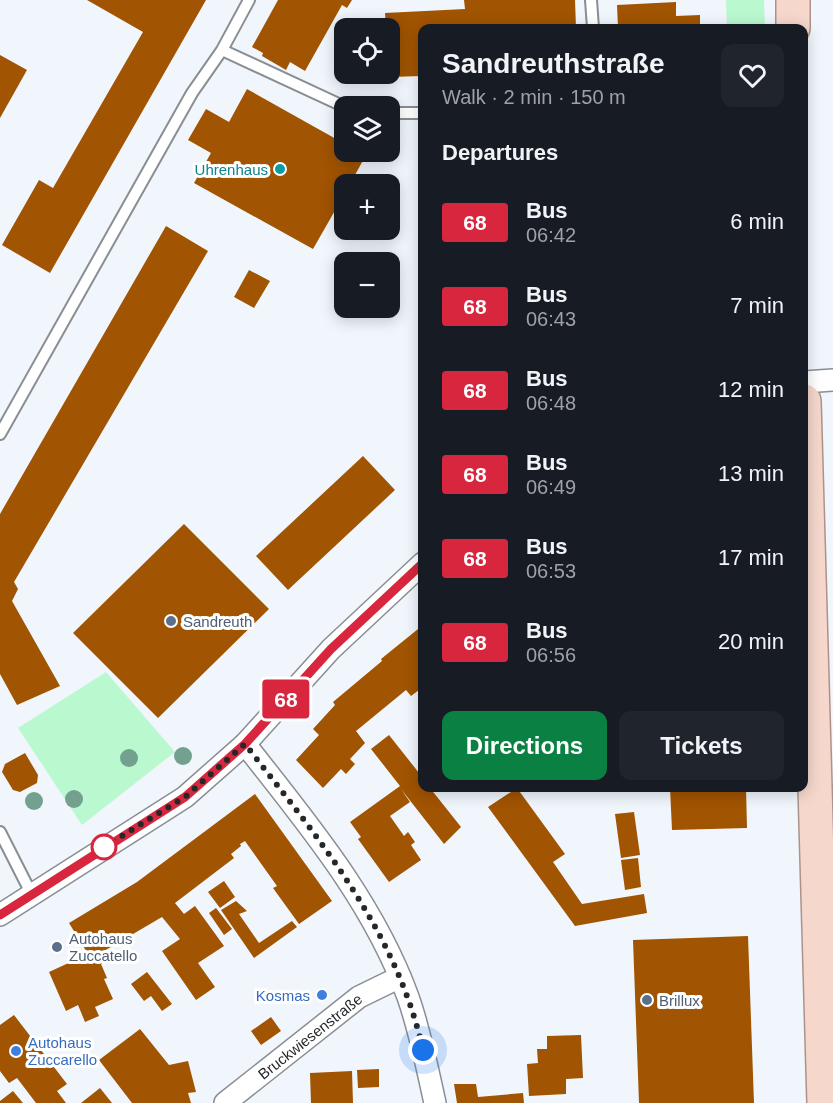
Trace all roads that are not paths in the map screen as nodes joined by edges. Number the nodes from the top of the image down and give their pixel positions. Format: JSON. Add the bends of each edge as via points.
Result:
{"nodes":[{"id":1,"x":249,"y":0,"type":"edge"},
{"id":2,"x":591,"y":0,"type":"edge"},
{"id":3,"x":793,"y":0,"type":"edge"},
{"id":4,"x":593,"y":24,"type":"edge"},
{"id":5,"x":794,"y":24,"type":"edge"},
{"id":6,"x":222,"y":50,"type":"junction"},
{"id":7,"x":334,"y":102,"type":"edge"},
{"id":8,"x":400,"y":113,"type":"edge"},
{"id":9,"x":418,"y":113,"type":"edge"},
{"id":10,"x":833,"y":380,"type":"edge"},
{"id":11,"x":808,"y":382,"type":"edge"},
{"id":12,"x":0,"y":434,"type":"edge"},
{"id":13,"x":808,"y":541,"type":"edge"},
{"id":14,"x":418,"y":568,"type":"edge"},
{"id":15,"x":245,"y":744,"type":"junction"},
{"id":16,"x":0,"y":832,"type":"edge"},
{"id":17,"x":32,"y":895,"type":"junction"},
{"id":18,"x":0,"y":915,"type":"edge"},
{"id":19,"x":400,"y":977,"type":"junction"},
{"id":20,"x":225,"y":1103,"type":"edge"},
{"id":21,"x":435,"y":1103,"type":"edge"},
{"id":22,"x":824,"y":1103,"type":"edge"}],
"edges":[{"from":1,"to":6,"type":"lane"},
{"from":2,"to":4,"type":"lane"},
{"from":3,"to":5,"type":"highway"},
{"from":6,"to":7,"type":"lane"},
{"from":6,"to":12,"type":"lane","via":[[192,93]]},
{"from":8,"to":9,"type":"lane"},
{"from":10,"to":11,"type":"street"},
{"from":13,"to":22,"type":"highway"},
{"from":14,"to":15,"type":"street","via":[[331,649]]},
{"from":15,"to":17,"type":"street","via":[[185,797]]},
{"from":15,"to":19,"type":"street","via":[[327,848],[369,915]]},
{"from":16,"to":17,"type":"lane"},
{"from":17,"to":18,"type":"street"},
{"from":19,"to":20,"type":"street","name":"Bruckwiesenstraße","via":[[359,997]]},
{"from":19,"to":21,"type":"street","via":[[419,1032]]}]}
